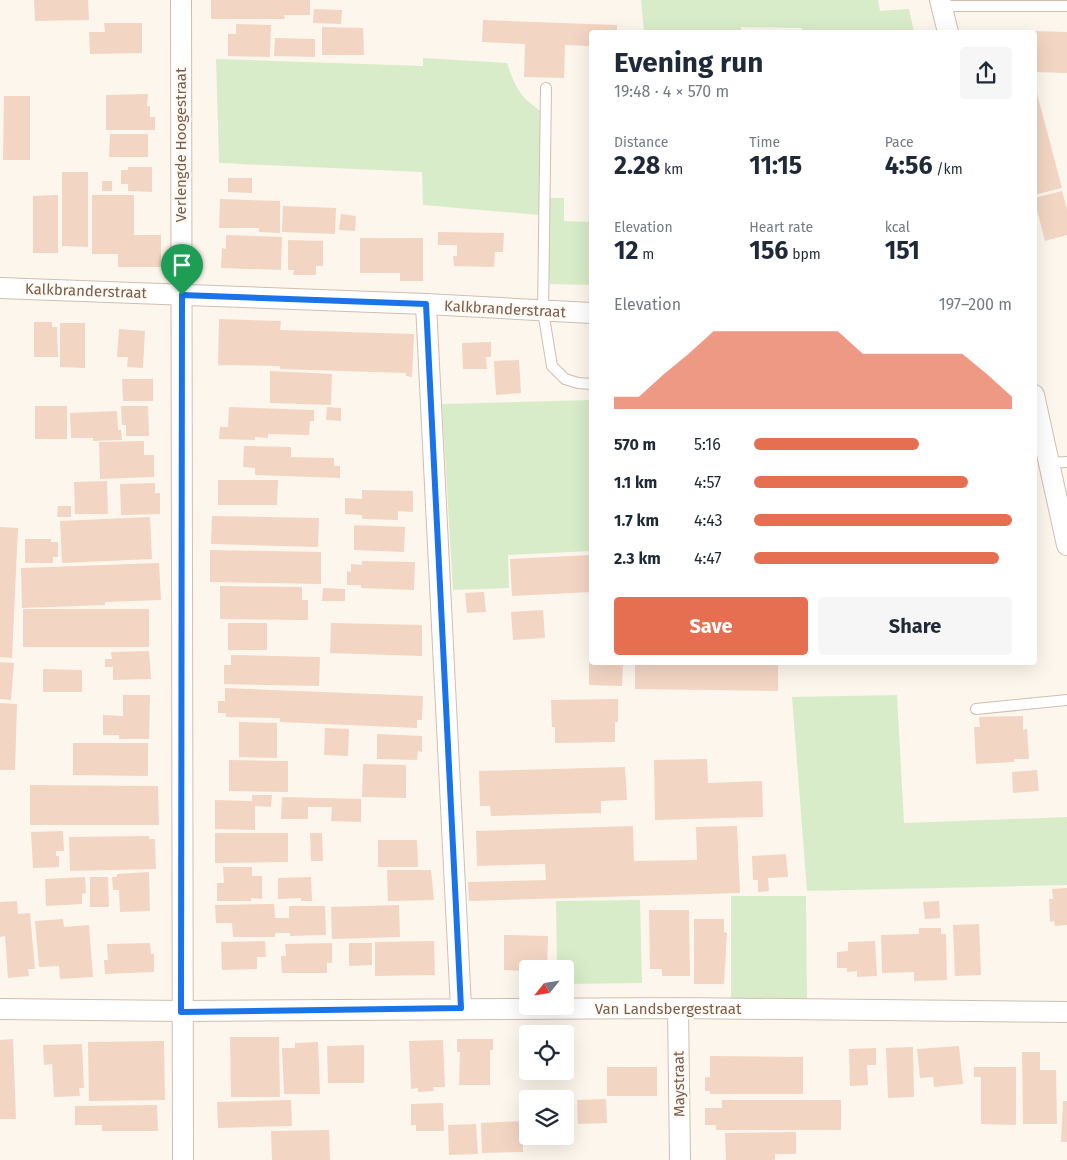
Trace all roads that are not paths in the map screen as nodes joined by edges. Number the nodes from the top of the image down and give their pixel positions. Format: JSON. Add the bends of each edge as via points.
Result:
{"nodes":[{"id":1,"x":180,"y":0,"type":"edge"},
{"id":2,"x":941,"y":3,"type":"edge"},
{"id":3,"x":1067,"y":6,"type":"edge"},
{"id":4,"x":948,"y":30,"type":"edge"},
{"id":5,"x":546,"y":88,"type":"dead end"},
{"id":6,"x":0,"y":288,"type":"edge"},
{"id":7,"x":182,"y":295,"type":"junction"},
{"id":8,"x":426,"y":304,"type":"junction"},
{"id":9,"x":543,"y":311,"type":"junction"},
{"id":10,"x":589,"y":313,"type":"edge"},
{"id":11,"x":589,"y":384,"type":"edge"},
{"id":12,"x":1037,"y":404,"type":"edge"},
{"id":13,"x":1058,"y":462,"type":"edge"},
{"id":14,"x":1067,"y":545,"type":"edge"},
{"id":15,"x":1067,"y":700,"type":"edge"},
{"id":16,"x":976,"y":709,"type":"dead end"},
{"id":17,"x":461,"y":1008,"type":"junction"},
{"id":18,"x":678,"y":1008,"type":"junction"},
{"id":19,"x":0,"y":1009,"type":"edge"},
{"id":20,"x":181,"y":1012,"type":"junction"},
{"id":21,"x":1067,"y":1012,"type":"edge"},
{"id":22,"x":183,"y":1160,"type":"edge"},
{"id":23,"x":680,"y":1160,"type":"edge"}],
"edges":[{"from":1,"to":7,"type":"street","name":"Verlengde Hoogestraat"},
{"from":2,"to":3,"type":"lane"},
{"from":2,"to":4,"type":"street"},
{"from":5,"to":9,"type":"lane"},
{"from":6,"to":7,"type":"street","name":"Kalkbranderstraat"},
{"from":7,"to":8,"type":"street","name":"Kalkbranderstraat"},
{"from":7,"to":20,"type":"street","name":"Verlengde Hoogestraat"},
{"from":8,"to":9,"type":"street","name":"Kalkbranderstraat"},
{"from":8,"to":17,"type":"street"},
{"from":9,"to":10,"type":"street","name":"Kalkbranderstraat"},
{"from":9,"to":11,"type":"lane","via":[[552,366],[565,379]]},
{"from":12,"to":13,"type":"street"},
{"from":13,"to":14,"type":"street"},
{"from":15,"to":16,"type":"lane"},
{"from":17,"to":18,"type":"street","name":"Van Landsbergestraat"},
{"from":17,"to":20,"type":"street","name":"Van Landsbergestraat"},
{"from":18,"to":21,"type":"street","name":"Van Landsbergestraat"},
{"from":18,"to":23,"type":"street","name":"Maystraat"},
{"from":19,"to":20,"type":"street","name":"Van Landsbergestraat"},
{"from":20,"to":22,"type":"street","name":"Verlengde Hoogestraat"}]}
